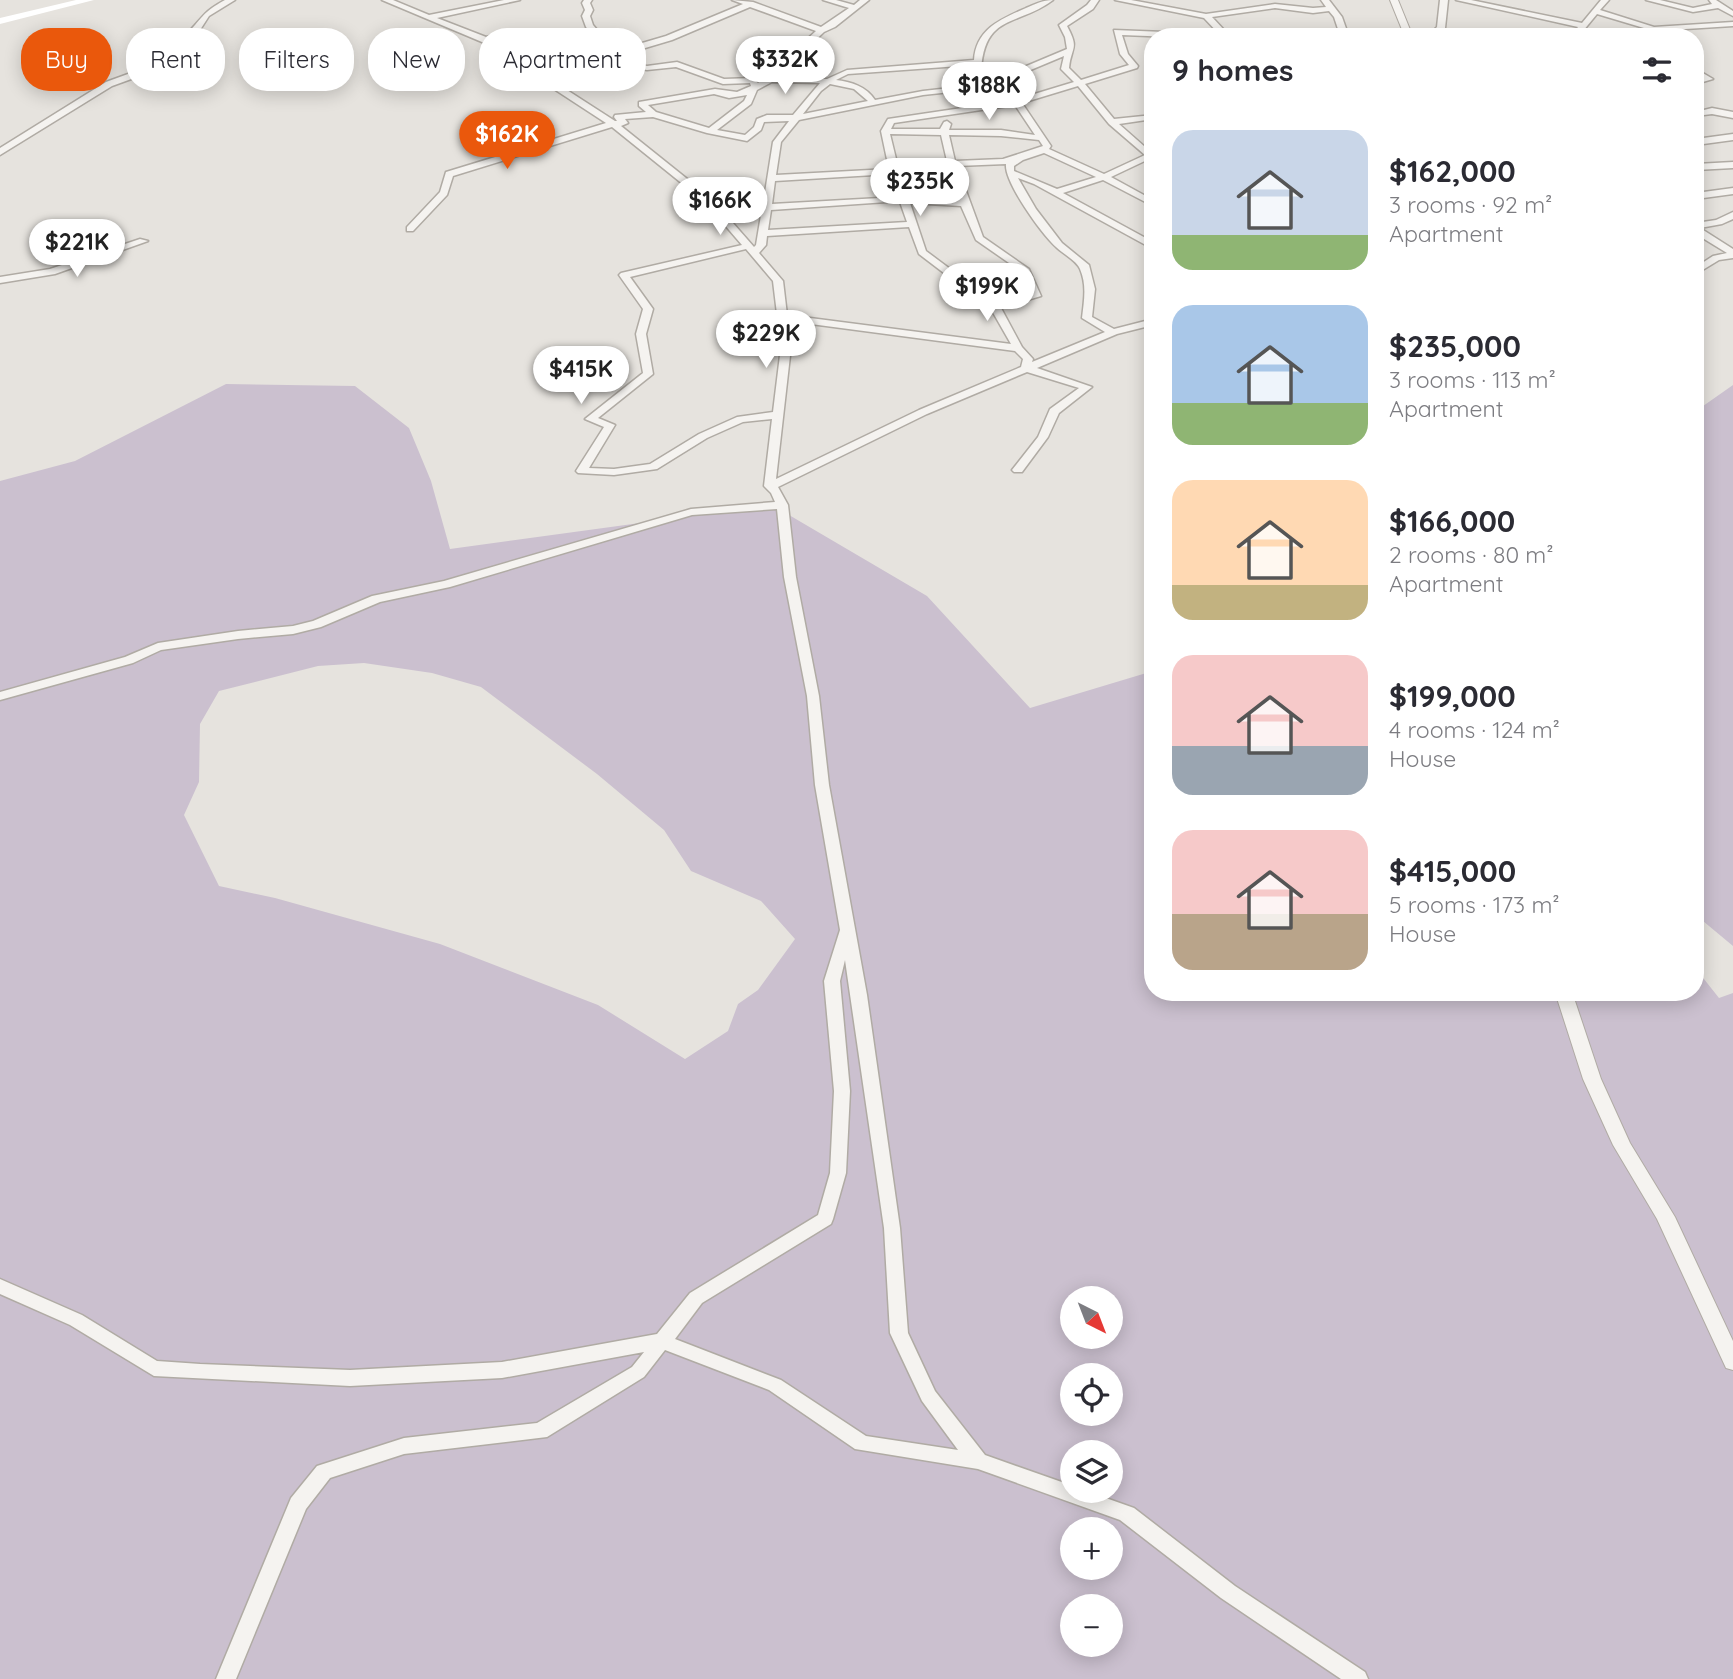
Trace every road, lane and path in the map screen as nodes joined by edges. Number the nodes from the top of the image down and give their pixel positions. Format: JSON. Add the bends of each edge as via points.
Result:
{"nodes":[{"id":1,"x":89,"y":0,"type":"edge"},
{"id":2,"x":231,"y":0,"type":"edge"},
{"id":3,"x":386,"y":0,"type":"edge"},
{"id":4,"x":516,"y":0,"type":"edge"},
{"id":5,"x":588,"y":0,"type":"edge"},
{"id":6,"x":736,"y":0,"type":"edge"},
{"id":7,"x":827,"y":0,"type":"edge"},
{"id":8,"x":865,"y":0,"type":"edge"},
{"id":9,"x":1049,"y":0,"type":"edge"},
{"id":10,"x":1095,"y":0,"type":"edge"},
{"id":11,"x":1119,"y":0,"type":"edge"},
{"id":12,"x":1394,"y":0,"type":"edge"},
{"id":13,"x":1444,"y":0,"type":"edge"},
{"id":14,"x":1460,"y":0,"type":"edge"},
{"id":15,"x":1590,"y":0,"type":"edge"},
{"id":16,"x":1650,"y":0,"type":"edge"},
{"id":17,"x":1166,"y":3,"type":"edge"},
{"id":18,"x":1714,"y":3,"type":"edge"},
{"id":19,"x":750,"y":4,"type":"junction"},
{"id":20,"x":1327,"y":4,"type":"edge"},
{"id":21,"x":1602,"y":5,"type":"edge"},
{"id":22,"x":854,"y":7,"type":"junction"},
{"id":23,"x":1733,"y":14,"type":"edge"},
{"id":24,"x":1151,"y":16,"type":"dead end"},
{"id":25,"x":1206,"y":16,"type":"junction"},
{"id":26,"x":429,"y":17,"type":"junction"},
{"id":27,"x":0,"y":21,"type":"edge"},
{"id":28,"x":1733,"y":24,"type":"edge"},
{"id":29,"x":1585,"y":26,"type":"joint"},
{"id":30,"x":1720,"y":26,"type":"junction"},
{"id":31,"x":591,"y":28,"type":"edge"},
{"id":32,"x":1219,"y":28,"type":"edge"},
{"id":33,"x":1343,"y":28,"type":"edge"},
{"id":34,"x":1405,"y":28,"type":"edge"},
{"id":35,"x":1440,"y":28,"type":"edge"},
{"id":36,"x":1652,"y":28,"type":"edge"},
{"id":37,"x":1676,"y":28,"type":"edge"},
{"id":38,"x":821,"y":30,"type":"junction"},
{"id":39,"x":1144,"y":33,"type":"edge"},
{"id":40,"x":1733,"y":36,"type":"edge"},
{"id":41,"x":479,"y":38,"type":"edge"},
{"id":42,"x":646,"y":46,"type":"edge"},
{"id":43,"x":1071,"y":50,"type":"junction"},
{"id":44,"x":978,"y":62,"type":"junction"},
{"id":45,"x":646,"y":68,"type":"edge"},
{"id":46,"x":770,"y":79,"type":"junction"},
{"id":47,"x":804,"y":81,"type":"junction"},
{"id":48,"x":830,"y":82,"type":"junction"},
{"id":49,"x":989,"y":82,"type":"junction"},
{"id":50,"x":1076,"y":82,"type":"junction"},
{"id":51,"x":818,"y":89,"type":"junction"},
{"id":52,"x":563,"y":91,"type":"edge"},
{"id":53,"x":751,"y":91,"type":"junction"},
{"id":54,"x":1017,"y":102,"type":"junction"},
{"id":55,"x":874,"y":104,"type":"junction"},
{"id":56,"x":951,"y":113,"type":"junction"},
{"id":57,"x":1704,"y":113,"type":"edge"},
{"id":58,"x":653,"y":114,"type":"junction"},
{"id":59,"x":1733,"y":115,"type":"edge"},
{"id":60,"x":794,"y":118,"type":"junction"},
{"id":61,"x":1144,"y":118,"type":"edge"},
{"id":62,"x":1112,"y":122,"type":"junction"},
{"id":63,"x":613,"y":124,"type":"junction"},
{"id":64,"x":710,"y":131,"type":"junction"},
{"id":65,"x":885,"y":131,"type":"junction"},
{"id":66,"x":944,"y":131,"type":"junction"},
{"id":67,"x":1733,"y":137,"type":"edge"},
{"id":68,"x":1040,"y":138,"type":"junction"},
{"id":69,"x":1704,"y":141,"type":"edge"},
{"id":70,"x":1044,"y":150,"type":"junction"},
{"id":71,"x":1144,"y":150,"type":"edge"},
{"id":72,"x":0,"y":152,"type":"edge"},
{"id":73,"x":1020,"y":158,"type":"junction"},
{"id":74,"x":1144,"y":160,"type":"edge"},
{"id":75,"x":952,"y":164,"type":"junction"},
{"id":76,"x":1733,"y":165,"type":"edge"},
{"id":77,"x":1704,"y":167,"type":"edge"},
{"id":78,"x":894,"y":168,"type":"junction"},
{"id":79,"x":1010,"y":172,"type":"junction"},
{"id":80,"x":1104,"y":177,"type":"junction"},
{"id":81,"x":772,"y":178,"type":"junction"},
{"id":82,"x":1733,"y":191,"type":"edge"},
{"id":83,"x":1057,"y":192,"type":"junction"},
{"id":84,"x":1704,"y":195,"type":"edge"},
{"id":85,"x":1144,"y":198,"type":"edge"},
{"id":86,"x":906,"y":202,"type":"junction"},
{"id":87,"x":965,"y":203,"type":"junction"},
{"id":88,"x":765,"y":206,"type":"junction"},
{"id":89,"x":1733,"y":215,"type":"edge"},
{"id":90,"x":913,"y":224,"type":"junction"},
{"id":91,"x":1704,"y":226,"type":"edge"},
{"id":92,"x":410,"y":229,"type":"dead end"},
{"id":93,"x":763,"y":233,"type":"junction"},
{"id":94,"x":1704,"y":234,"type":"edge"},
{"id":95,"x":143,"y":241,"type":"dead end"},
{"id":96,"x":1144,"y":241,"type":"edge"},
{"id":97,"x":751,"y":249,"type":"junction"},
{"id":98,"x":1733,"y":254,"type":"edge"},
{"id":99,"x":1704,"y":266,"type":"edge"},
{"id":100,"x":0,"y":279,"type":"edge"},
{"id":101,"x":995,"y":307,"type":"junction"},
{"id":102,"x":782,"y":317,"type":"junction"},
{"id":103,"x":1144,"y":324,"type":"edge"},
{"id":104,"x":1113,"y":332,"type":"junction"},
{"id":105,"x":1018,"y":348,"type":"junction"},
{"id":106,"x":1026,"y":368,"type":"junction"},
{"id":107,"x":776,"y":415,"type":"junction"},
{"id":108,"x":1018,"y":470,"type":"dead end"},
{"id":109,"x":770,"y":486,"type":"junction"},
{"id":110,"x":782,"y":505,"type":"junction"},
{"id":111,"x":0,"y":696,"type":"edge"},
{"id":112,"x":848,"y":928,"type":"junction"},
{"id":113,"x":1566,"y":1001,"type":"edge"},
{"id":114,"x":0,"y":1286,"type":"edge"},
{"id":115,"x":661,"y":1341,"type":"junction"},
{"id":116,"x":1733,"y":1362,"type":"edge"},
{"id":117,"x":978,"y":1461,"type":"junction"},
{"id":118,"x":226,"y":1679,"type":"edge"},
{"id":119,"x":1358,"y":1679,"type":"edge"}],
"edges":[{"from":1,"to":27,"type":"main road"},
{"from":2,"to":72,"type":"street","via":[[206,14],[184,39],[180,53],[109,84]]},
{"from":3,"to":26,"type":"street"},
{"from":4,"to":26,"type":"street"},
{"from":5,"to":31,"type":"street","via":[[586,16]]},
{"from":6,"to":19,"type":"street"},
{"from":7,"to":22,"type":"street"},
{"from":8,"to":22,"type":"street"},
{"from":9,"to":44,"type":"street","via":[[989,29]]},
{"from":10,"to":43,"type":"street","via":[[1063,25]]},
{"from":11,"to":17,"type":"street"},
{"from":12,"to":34,"type":"street"},
{"from":13,"to":35,"type":"street"},
{"from":14,"to":29,"type":"street"},
{"from":15,"to":21,"type":"street"},
{"from":16,"to":18,"type":"street","via":[[1693,10]]},
{"from":17,"to":24,"type":"street"},
{"from":17,"to":25,"type":"street"},
{"from":18,"to":23,"type":"street"},
{"from":19,"to":38,"type":"street"},
{"from":19,"to":42,"type":"street"},
{"from":20,"to":25,"type":"street","via":[[1304,11],[1266,7]]},
{"from":20,"to":33,"type":"street"},
{"from":21,"to":29,"type":"street"},
{"from":21,"to":36,"type":"street"},
{"from":22,"to":38,"type":"street"},
{"from":25,"to":32,"type":"street"},
{"from":26,"to":41,"type":"street"},
{"from":28,"to":30,"type":"street"},
{"from":30,"to":37,"type":"street"},
{"from":30,"to":40,"type":"street"},
{"from":38,"to":46,"type":"street"},
{"from":39,"to":50,"type":"street","via":[[1117,32],[1124,54],[1134,66]]},
{"from":43,"to":49,"type":"street","via":[[1018,72],[1003,72]]},
{"from":43,"to":50,"type":"street","via":[[1065,69]]},
{"from":44,"to":48,"type":"street","via":[[846,72]]},
{"from":44,"to":49,"type":"street","via":[[977,71]]},
{"from":45,"to":53,"type":"street","via":[[677,64],[723,82],[753,80]]},
{"from":46,"to":47,"type":"street"},
{"from":46,"to":53,"type":"street"},
{"from":47,"to":48,"type":"street"},
{"from":47,"to":51,"type":"street"},
{"from":48,"to":51,"type":"street"},
{"from":48,"to":55,"type":"street","via":[[857,85]]},
{"from":49,"to":54,"type":"street"},
{"from":49,"to":55,"type":"street"},
{"from":50,"to":54,"type":"street"},
{"from":50,"to":62,"type":"street"},
{"from":51,"to":60,"type":"street"},
{"from":52,"to":63,"type":"street"},
{"from":53,"to":58,"type":"street","via":[[724,96],[715,91],[642,104]]},
{"from":53,"to":64,"type":"street","via":[[748,102]]},
{"from":54,"to":56,"type":"street"},
{"from":54,"to":68,"type":"street"},
{"from":55,"to":60,"type":"street"},
{"from":56,"to":65,"type":"street","via":[[891,121]]},
{"from":56,"to":66,"type":"street"},
{"from":57,"to":59,"type":"street"},
{"from":58,"to":63,"type":"street","via":[[618,117],[624,123]]},
{"from":58,"to":64,"type":"street"},
{"from":60,"to":64,"type":"street","via":[[764,119],[747,138]]},
{"from":60,"to":81,"type":"street","via":[[777,142]]},
{"from":61,"to":62,"type":"street"},
{"from":62,"to":71,"type":"street"},
{"from":63,"to":92,"type":"street","via":[[449,174],[444,193]]},
{"from":63,"to":97,"type":"street","via":[[708,200]]},
{"from":65,"to":66,"type":"street"},
{"from":65,"to":78,"type":"street"},
{"from":66,"to":68,"type":"street"},
{"from":66,"to":75,"type":"street"},
{"from":67,"to":69,"type":"street"},
{"from":68,"to":70,"type":"street","via":[[1047,146]]},
{"from":70,"to":73,"type":"street"},
{"from":70,"to":80,"type":"street"},
{"from":73,"to":75,"type":"street"},
{"from":73,"to":79,"type":"street","via":[[1010,165]]},
{"from":74,"to":80,"type":"street"},
{"from":75,"to":78,"type":"street"},
{"from":75,"to":87,"type":"street"},
{"from":76,"to":77,"type":"street"},
{"from":78,"to":81,"type":"street"},
{"from":78,"to":86,"type":"street"},
{"from":79,"to":83,"type":"street"},
{"from":79,"to":104,"type":"street","via":[[1059,245],[1084,265],[1090,289],[1087,317]]},
{"from":80,"to":83,"type":"street"},
{"from":80,"to":85,"type":"street"},
{"from":81,"to":88,"type":"street"},
{"from":82,"to":84,"type":"street"},
{"from":83,"to":96,"type":"street"},
{"from":86,"to":87,"type":"street"},
{"from":86,"to":88,"type":"street","via":[[887,199]]},
{"from":86,"to":90,"type":"street"},
{"from":87,"to":101,"type":"street","via":[[979,238],[1026,271],[1036,296]]},
{"from":88,"to":93,"type":"street"},
{"from":89,"to":91,"type":"street"},
{"from":90,"to":93,"type":"street"},
{"from":90,"to":101,"type":"street","via":[[922,252]]},
{"from":93,"to":97,"type":"street","via":[[761,245]]},
{"from":94,"to":98,"type":"street"},
{"from":95,"to":100,"type":"street","via":[[52,271]]},
{"from":97,"to":102,"type":"street","via":[[778,281]]},
{"from":97,"to":107,"type":"street","via":[[624,275],[648,309],[641,334],[648,374],[590,419],[610,425],[582,471],[653,467],[741,419]]},
{"from":98,"to":99,"type":"street"},
{"from":101,"to":105,"type":"street"},
{"from":102,"to":105,"type":"street"},
{"from":102,"to":107,"type":"street","via":[[786,347]]},
{"from":103,"to":104,"type":"street"},
{"from":104,"to":106,"type":"street"},
{"from":105,"to":106,"type":"street","via":[[1028,359]]},
{"from":106,"to":108,"type":"street","via":[[1087,387],[1054,411],[1043,437]]},
{"from":106,"to":109,"type":"street"},
{"from":107,"to":109,"type":"street"},
{"from":109,"to":110,"type":"street"},
{"from":110,"to":111,"type":"street","via":[[691,512],[446,584],[376,599],[317,624],[158,647],[129,660]]},
{"from":110,"to":112,"type":"street","via":[[790,577],[813,696],[822,785]]},
{"from":112,"to":115,"type":"street","via":[[832,981],[842,1091],[838,1173],[825,1219],[696,1298]]},
{"from":112,"to":117,"type":"street","via":[[877,1109],[900,1333],[928,1396]]},
{"from":113,"to":116,"type":"street","via":[[1592,1079],[1622,1145],[1665,1217]]},
{"from":114,"to":115,"type":"street","via":[[76,1320],[154,1368],[200,1372],[350,1378],[502,1370]]},
{"from":115,"to":117,"type":"street","via":[[775,1385],[862,1443]]},
{"from":115,"to":118,"type":"street","via":[[638,1373],[540,1431],[404,1446],[324,1472],[299,1504]]},
{"from":117,"to":119,"type":"street","via":[[1126,1514],[1228,1592]]}]}
